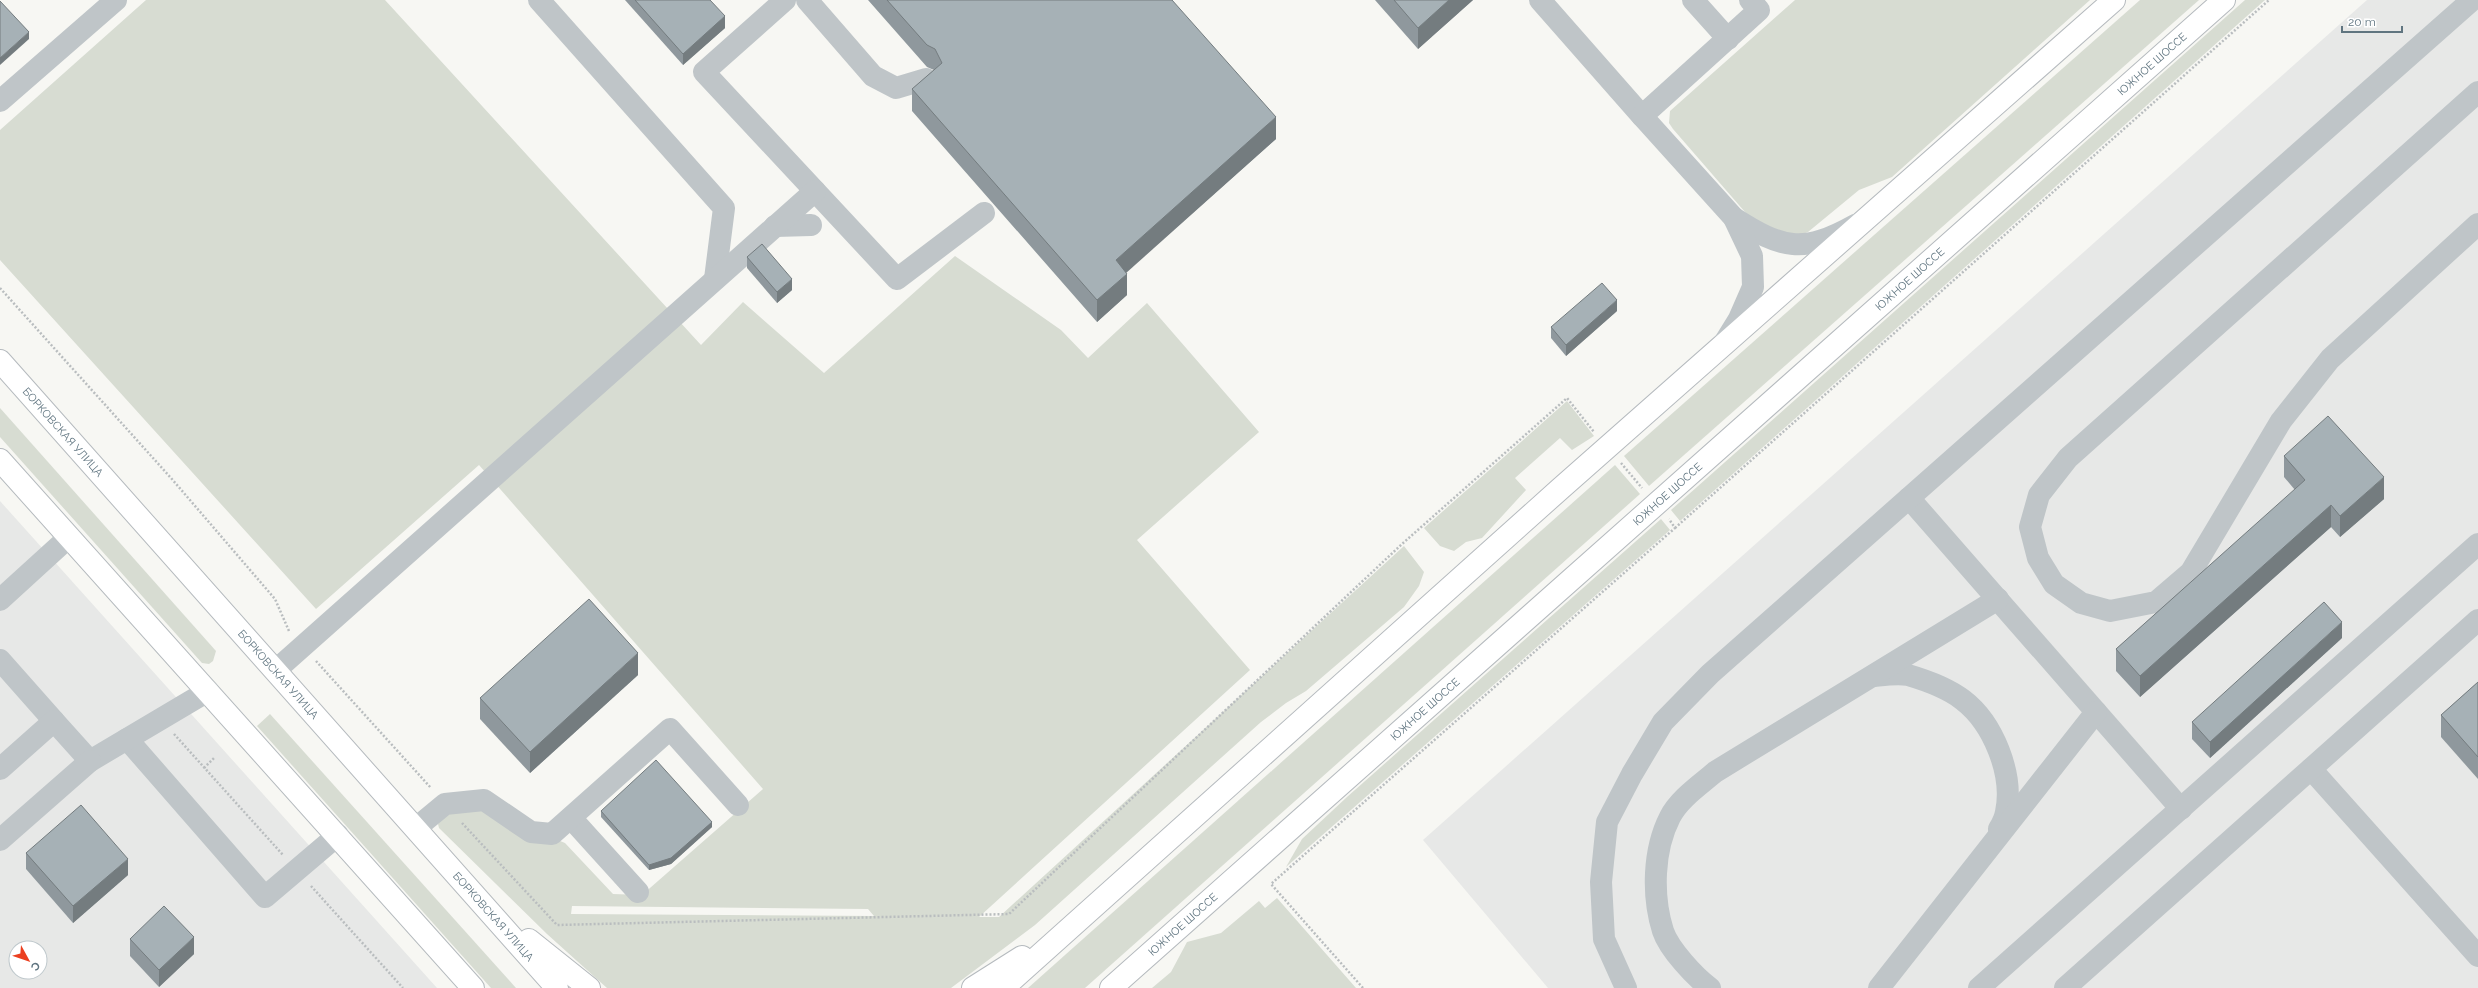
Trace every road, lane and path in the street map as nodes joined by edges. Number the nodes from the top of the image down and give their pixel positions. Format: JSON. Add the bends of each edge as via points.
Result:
{"nodes":[{"id":1,"x":539,"y":0,"type":"edge"},
{"id":2,"x":785,"y":0,"type":"edge"},
{"id":3,"x":807,"y":0,"type":"edge"},
{"id":4,"x":1540,"y":0,"type":"edge"},
{"id":5,"x":1693,"y":0,"type":"edge"},
{"id":6,"x":1750,"y":0,"type":"edge"},
{"id":7,"x":2114,"y":0,"type":"edge"},
{"id":8,"x":2224,"y":0,"type":"edge"},
{"id":9,"x":2269,"y":0,"type":"edge"},
{"id":10,"x":2472,"y":0,"type":"edge"},
{"id":11,"x":112,"y":1,"type":"edge"},
{"id":12,"x":1728,"y":39,"type":"junction"},
{"id":13,"x":926,"y":80,"type":"edge"},
{"id":14,"x":2478,"y":92,"type":"edge"},
{"id":15,"x":0,"y":101,"type":"edge"},
{"id":16,"x":1642,"y":116,"type":"junction"},
{"id":17,"x":815,"y":191,"type":"junction"},
{"id":18,"x":984,"y":213,"type":"dead end"},
{"id":19,"x":1875,"y":213,"type":"junction"},
{"id":20,"x":1734,"y":218,"type":"junction"},
{"id":21,"x":2478,"y":224,"type":"edge"},
{"id":22,"x":775,"y":226,"type":"junction"},
{"id":23,"x":811,"y":226,"type":"dead end"},
{"id":24,"x":715,"y":279,"type":"junction"},
{"id":25,"x":0,"y":288,"type":"edge"},
{"id":26,"x":1719,"y":350,"type":"junction"},
{"id":27,"x":0,"y":361,"type":"edge"},
{"id":28,"x":1608,"y":448,"type":"junction"},
{"id":29,"x":0,"y":460,"type":"edge"},
{"id":30,"x":1909,"y":498,"type":"junction"},
{"id":31,"x":1656,"y":504,"type":"junction"},
{"id":32,"x":1675,"y":528,"type":"junction"},
{"id":33,"x":69,"y":537,"type":"junction"},
{"id":34,"x":2478,"y":544,"type":"edge"},
{"id":35,"x":1998,"y":599,"type":"junction"},
{"id":36,"x":0,"y":600,"type":"edge"},
{"id":37,"x":2478,"y":620,"type":"edge"},
{"id":38,"x":303,"y":646,"type":"junction"},
{"id":39,"x":0,"y":660,"type":"edge"},
{"id":40,"x":276,"y":670,"type":"junction"},
{"id":41,"x":1873,"y":676,"type":"junction"},
{"id":42,"x":208,"y":691,"type":"junction"},
{"id":43,"x":2096,"y":712,"type":"junction"},
{"id":44,"x":54,"y":721,"type":"junction"},
{"id":45,"x":127,"y":739,"type":"junction"},
{"id":46,"x":214,"y":758,"type":"dead end"},
{"id":47,"x":90,"y":761,"type":"junction"},
{"id":48,"x":0,"y":768,"type":"edge"},
{"id":49,"x":204,"y":768,"type":"dead end"},
{"id":50,"x":2311,"y":769,"type":"junction"},
{"id":51,"x":445,"y":804,"type":"junction"},
{"id":52,"x":738,"y":805,"type":"dead end"},
{"id":53,"x":2181,"y":809,"type":"junction"},
{"id":54,"x":571,"y":818,"type":"junction"},
{"id":55,"x":416,"y":828,"type":"junction"},
{"id":56,"x":338,"y":835,"type":"junction"},
{"id":57,"x":0,"y":840,"type":"edge"},
{"id":58,"x":1994,"y":841,"type":"junction"},
{"id":59,"x":1117,"y":886,"type":"junction"},
{"id":60,"x":638,"y":892,"type":"dead end"},
{"id":61,"x":479,"y":900,"type":"junction"},
{"id":62,"x":2478,"y":956,"type":"edge"},
{"id":63,"x":473,"y":988,"type":"edge"},
{"id":64,"x":557,"y":988,"type":"edge"},
{"id":65,"x":589,"y":988,"type":"edge"},
{"id":66,"x":973,"y":988,"type":"edge"},
{"id":67,"x":1003,"y":988,"type":"edge"},
{"id":68,"x":1111,"y":988,"type":"edge"},
{"id":69,"x":1363,"y":988,"type":"edge"},
{"id":70,"x":1626,"y":988,"type":"edge"},
{"id":71,"x":1710,"y":988,"type":"edge"},
{"id":72,"x":1879,"y":988,"type":"edge"},
{"id":73,"x":1979,"y":988,"type":"edge"},
{"id":74,"x":2065,"y":988,"type":"edge"}],
"edges":[{"from":1,"to":24,"type":"street","via":[[724,208]]},
{"from":2,"to":17,"type":"street","via":[[704,72]]},
{"from":3,"to":13,"type":"street","via":[[873,76],[896,88]]},
{"from":4,"to":16,"type":"street"},
{"from":5,"to":12,"type":"street"},
{"from":6,"to":12,"type":"street","via":[[1759,10]]},
{"from":7,"to":19,"type":"main road"},
{"from":8,"to":31,"type":"main road","name":"ЮЖНОЕ ШОССЕ"},
{"from":9,"to":32,"type":"path"},
{"from":10,"to":30,"type":"street"},
{"from":11,"to":15,"type":"street"},
{"from":12,"to":16,"type":"street"},
{"from":14,"to":21,"type":"street","via":[[2068,458],[2039,495],[2030,527],[2038,558],[2054,584],[2081,603],[2110,611],[2156,602],[2191,572],[2281,421],[2330,359]]},
{"from":16,"to":20,"type":"street"},
{"from":17,"to":18,"type":"street","via":[[897,280]]},
{"from":17,"to":22,"type":"street"},
{"from":19,"to":20,"type":"street","via":[[1837,235],[1813,244],[1788,244],[1763,236]]},
{"from":19,"to":26,"type":"main road"},
{"from":20,"to":26,"type":"street","via":[[1752,256],[1753,286],[1739,319]]},
{"from":22,"to":23,"type":"street"},
{"from":22,"to":24,"type":"street"},
{"from":24,"to":38,"type":"street"},
{"from":25,"to":38,"type":"path","via":[[171,478],[275,599],[287,629]]},
{"from":26,"to":28,"type":"main road"},
{"from":27,"to":40,"type":"main road","name":"БОРКОВСКАЯ УЛИЦА"},
{"from":28,"to":31,"type":"path"},
{"from":28,"to":51,"type":"path","via":[[1567,398],[1402,544],[1009,914],[557,925]]},
{"from":28,"to":59,"type":"main road"},
{"from":29,"to":33,"type":"main road"},
{"from":30,"to":35,"type":"street"},
{"from":30,"to":70,"type":"street","via":[[1710,674],[1663,722],[1632,774],[1607,822],[1601,882],[1604,939]]},
{"from":31,"to":32,"type":"path"},
{"from":31,"to":68,"type":"main road","name":"ЮЖНОЕ ШОССЕ"},
{"from":32,"to":69,"type":"path","via":[[1271,884]]},
{"from":33,"to":36,"type":"street"},
{"from":33,"to":42,"type":"main road"},
{"from":34,"to":53,"type":"street"},
{"from":35,"to":41,"type":"street"},
{"from":35,"to":43,"type":"street"},
{"from":37,"to":50,"type":"street"},
{"from":38,"to":40,"type":"street"},
{"from":38,"to":51,"type":"path"},
{"from":39,"to":44,"type":"street"},
{"from":40,"to":55,"type":"main road","name":"БОРКОВСКАЯ УЛИЦА"},
{"from":41,"to":58,"type":"street","via":[[1906,675],[1935,686],[1963,700],[1982,722],[1995,740],[2006,786],[2006,812]]},
{"from":41,"to":71,"type":"street","via":[[1715,772],[1691,792],[1670,817],[1661,843],[1656,876],[1664,933],[1678,954]]},
{"from":42,"to":45,"type":"street"},
{"from":42,"to":56,"type":"main road"},
{"from":43,"to":53,"type":"street"},
{"from":43,"to":58,"type":"street"},
{"from":44,"to":47,"type":"street"},
{"from":44,"to":48,"type":"street"},
{"from":45,"to":47,"type":"street"},
{"from":45,"to":56,"type":"street","via":[[265,897]]},
{"from":46,"to":49,"type":"path"},
{"from":47,"to":57,"type":"street"},
{"from":50,"to":62,"type":"street"},
{"from":50,"to":74,"type":"street"},
{"from":51,"to":54,"type":"street","via":[[484,800],[531,832],[552,834]]},
{"from":51,"to":55,"type":"street"},
{"from":52,"to":54,"type":"street","via":[[670,729]]},
{"from":53,"to":73,"type":"street"},
{"from":54,"to":60,"type":"street"},
{"from":55,"to":61,"type":"main road","name":"БОРКОВСКАЯ УЛИЦА"},
{"from":56,"to":63,"type":"main road"},
{"from":58,"to":72,"type":"street"},
{"from":59,"to":66,"type":"main road","via":[[1037,947]]},
{"from":59,"to":67,"type":"main road"},
{"from":61,"to":64,"type":"main road","name":"БОРКОВСКАЯ УЛИЦА"},
{"from":61,"to":65,"type":"main road"}]}
